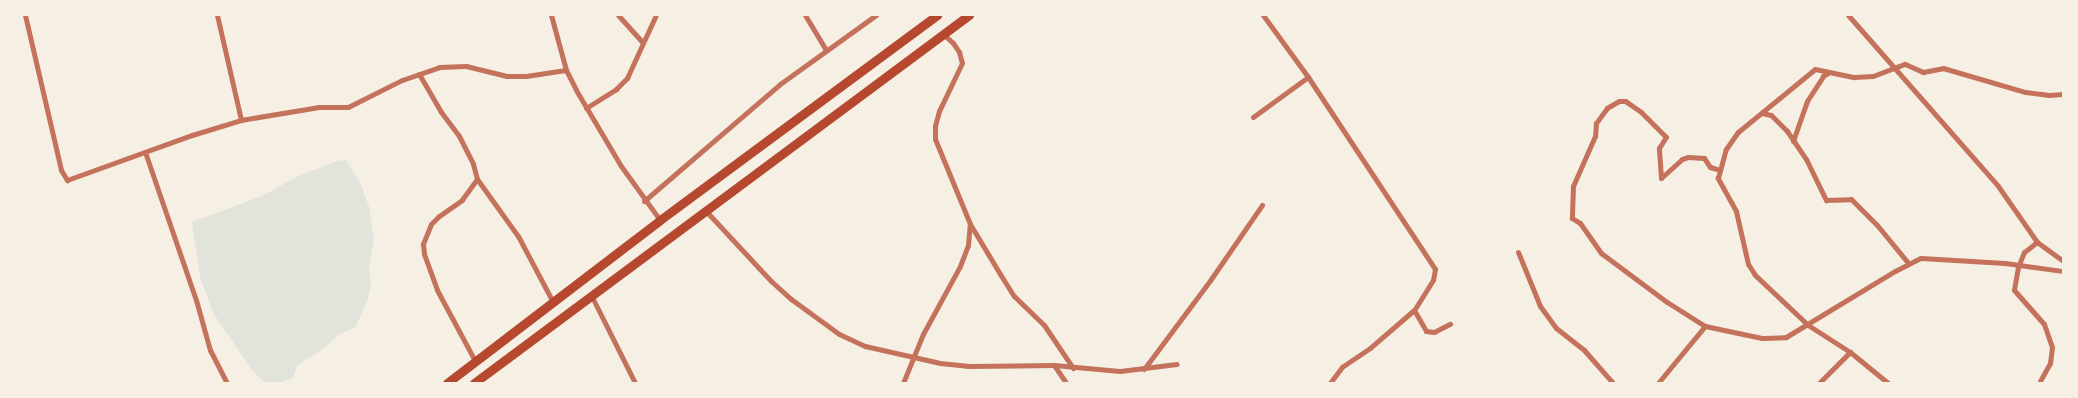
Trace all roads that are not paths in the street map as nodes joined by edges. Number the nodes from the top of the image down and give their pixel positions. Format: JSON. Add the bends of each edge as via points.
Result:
{"nodes":[{"id":1,"x":25,"y":15,"type":"edge"},
{"id":2,"x":217,"y":15,"type":"edge"},
{"id":3,"x":551,"y":15,"type":"edge"},
{"id":4,"x":618,"y":15,"type":"edge"},
{"id":5,"x":656,"y":15,"type":"edge"},
{"id":6,"x":805,"y":15,"type":"edge"},
{"id":7,"x":876,"y":15,"type":"edge"},
{"id":8,"x":937,"y":15,"type":"edge"},
{"id":9,"x":969,"y":15,"type":"edge"},
{"id":10,"x":1263,"y":15,"type":"edge"},
{"id":11,"x":1848,"y":15,"type":"edge"},
{"id":12,"x":943,"y":34,"type":"junction"},
{"id":13,"x":642,"y":42,"type":"junction"},
{"id":14,"x":826,"y":50,"type":"junction"},
{"id":15,"x":1894,"y":69,"type":"junction"},
{"id":16,"x":566,"y":70,"type":"junction"},
{"id":17,"x":1828,"y":73,"type":"junction"},
{"id":18,"x":419,"y":74,"type":"junction"},
{"id":19,"x":1308,"y":77,"type":"junction"},
{"id":20,"x":2063,"y":94,"type":"edge"},
{"id":21,"x":586,"y":108,"type":"junction"},
{"id":22,"x":1762,"y":113,"type":"junction"},
{"id":23,"x":1253,"y":117,"type":"dead end"},
{"id":24,"x":241,"y":120,"type":"junction"},
{"id":25,"x":1793,"y":141,"type":"junction"},
{"id":26,"x":145,"y":152,"type":"junction"},
{"id":27,"x":1720,"y":170,"type":"junction"},
{"id":28,"x":477,"y":179,"type":"junction"},
{"id":29,"x":644,"y":201,"type":"junction"},
{"id":30,"x":1262,"y":205,"type":"dead end"},
{"id":31,"x":704,"y":210,"type":"junction"},
{"id":32,"x":660,"y":220,"type":"junction"},
{"id":33,"x":970,"y":224,"type":"junction"},
{"id":34,"x":2037,"y":242,"type":"junction"},
{"id":35,"x":1518,"y":252,"type":"dead end"},
{"id":36,"x":2063,"y":261,"type":"edge"},
{"id":37,"x":1909,"y":264,"type":"junction"},
{"id":38,"x":2018,"y":267,"type":"junction"},
{"id":39,"x":2063,"y":271,"type":"edge"},
{"id":40,"x":591,"y":294,"type":"junction"},
{"id":41,"x":553,"y":302,"type":"junction"},
{"id":42,"x":1414,"y":310,"type":"junction"},
{"id":43,"x":1450,"y":324,"type":"dead end"},
{"id":44,"x":1808,"y":325,"type":"junction"},
{"id":45,"x":1705,"y":326,"type":"junction"},
{"id":46,"x":1850,"y":352,"type":"junction"},
{"id":47,"x":912,"y":358,"type":"junction"},
{"id":48,"x":475,"y":362,"type":"junction"},
{"id":49,"x":1177,"y":364,"type":"dead end"},
{"id":50,"x":1054,"y":365,"type":"junction"},
{"id":51,"x":1073,"y":368,"type":"junction"},
{"id":52,"x":1143,"y":370,"type":"junction"},
{"id":53,"x":227,"y":383,"type":"edge"},
{"id":54,"x":447,"y":383,"type":"edge"},
{"id":55,"x":474,"y":383,"type":"edge"},
{"id":56,"x":635,"y":383,"type":"edge"},
{"id":57,"x":903,"y":383,"type":"edge"},
{"id":58,"x":1066,"y":383,"type":"edge"},
{"id":59,"x":1330,"y":383,"type":"edge"},
{"id":60,"x":1613,"y":383,"type":"edge"},
{"id":61,"x":1658,"y":383,"type":"edge"},
{"id":62,"x":1819,"y":383,"type":"edge"},
{"id":63,"x":1888,"y":383,"type":"edge"},
{"id":64,"x":2039,"y":383,"type":"edge"}],
"edges":[{"from":1,"to":26,"type":"street","via":[[67,180]]},
{"from":2,"to":24,"type":"street"},
{"from":3,"to":16,"type":"street"},
{"from":4,"to":13,"type":"street"},
{"from":5,"to":13,"type":"street"},
{"from":6,"to":14,"type":"street"},
{"from":7,"to":14,"type":"street"},
{"from":8,"to":32,"type":"highway"},
{"from":9,"to":12,"type":"highway"},
{"from":10,"to":19,"type":"street"},
{"from":11,"to":15,"type":"street"},
{"from":12,"to":31,"type":"highway"},
{"from":12,"to":33,"type":"street","via":[[960,52],[962,63],[939,111],[934,126],[935,139]]},
{"from":13,"to":21,"type":"street","via":[[622,83]]},
{"from":14,"to":29,"type":"street","via":[[780,84]]},
{"from":15,"to":17,"type":"street","via":[[1873,76]]},
{"from":15,"to":20,"type":"street","via":[[1906,64],[1923,72],[1942,68],[2025,92]]},
{"from":15,"to":34,"type":"street","via":[[1998,186]]},
{"from":16,"to":18,"type":"street","via":[[507,76],[454,65]]},
{"from":16,"to":21,"type":"street"},
{"from":17,"to":22,"type":"street","via":[[1815,69]]},
{"from":17,"to":25,"type":"street","via":[[1807,101]]},
{"from":18,"to":24,"type":"street","via":[[348,107],[319,107]]},
{"from":18,"to":28,"type":"street","via":[[440,112],[459,136]]},
{"from":19,"to":23,"type":"street"},
{"from":19,"to":42,"type":"street","via":[[1435,269],[1433,280]]},
{"from":21,"to":29,"type":"street"},
{"from":22,"to":25,"type":"street","via":[[1787,131]]},
{"from":22,"to":27,"type":"street","via":[[1738,132],[1726,149]]},
{"from":24,"to":26,"type":"street"},
{"from":25,"to":37,"type":"street","via":[[1806,158],[1826,200],[1851,198]]},
{"from":26,"to":53,"type":"street","via":[[210,350]]},
{"from":27,"to":44,"type":"street","via":[[1720,184],[1736,210],[1748,264],[1755,275]]},
{"from":27,"to":45,"type":"street","via":[[1710,167],[1704,158],[1688,157],[1661,178],[1659,148],[1666,137],[1641,112],[1619,101],[1607,108],[1596,123],[1595,136],[1573,186],[1572,218],[1580,223],[1601,253]]},
{"from":28,"to":41,"type":"street","via":[[518,236]]},
{"from":28,"to":48,"type":"street","via":[[462,200],[431,224],[423,244],[437,290]]},
{"from":29,"to":32,"type":"street"},
{"from":30,"to":52,"type":"street"},
{"from":31,"to":40,"type":"highway"},
{"from":31,"to":47,"type":"street","via":[[771,281],[812,316],[865,346]]},
{"from":32,"to":41,"type":"highway"},
{"from":33,"to":47,"type":"street","via":[[968,245],[960,266]]},
{"from":33,"to":51,"type":"street","via":[[1014,296],[1044,325]]},
{"from":34,"to":36,"type":"street"},
{"from":34,"to":38,"type":"street","via":[[2024,252]]},
{"from":35,"to":60,"type":"street","via":[[1540,306],[1556,328],[1584,350]]},
{"from":37,"to":38,"type":"street","via":[[1921,258],[2005,263]]},
{"from":37,"to":44,"type":"street"},
{"from":38,"to":39,"type":"street"},
{"from":38,"to":64,"type":"street","via":[[2014,290],[2044,324],[2052,347],[2050,363]]},
{"from":40,"to":55,"type":"highway"},
{"from":40,"to":56,"type":"street"},
{"from":41,"to":48,"type":"highway"},
{"from":42,"to":43,"type":"street","via":[[1426,331],[1434,332]]},
{"from":42,"to":59,"type":"street","via":[[1342,367]]},
{"from":44,"to":45,"type":"street","via":[[1786,337],[1774,339]]},
{"from":44,"to":46,"type":"street"},
{"from":45,"to":61,"type":"street"},
{"from":46,"to":62,"type":"street"},
{"from":46,"to":63,"type":"street"},
{"from":47,"to":50,"type":"street","via":[[967,366]]},
{"from":47,"to":57,"type":"street"},
{"from":48,"to":54,"type":"highway"},
{"from":49,"to":52,"type":"street"},
{"from":50,"to":51,"type":"street"},
{"from":50,"to":58,"type":"street"},
{"from":51,"to":52,"type":"street"}]}
